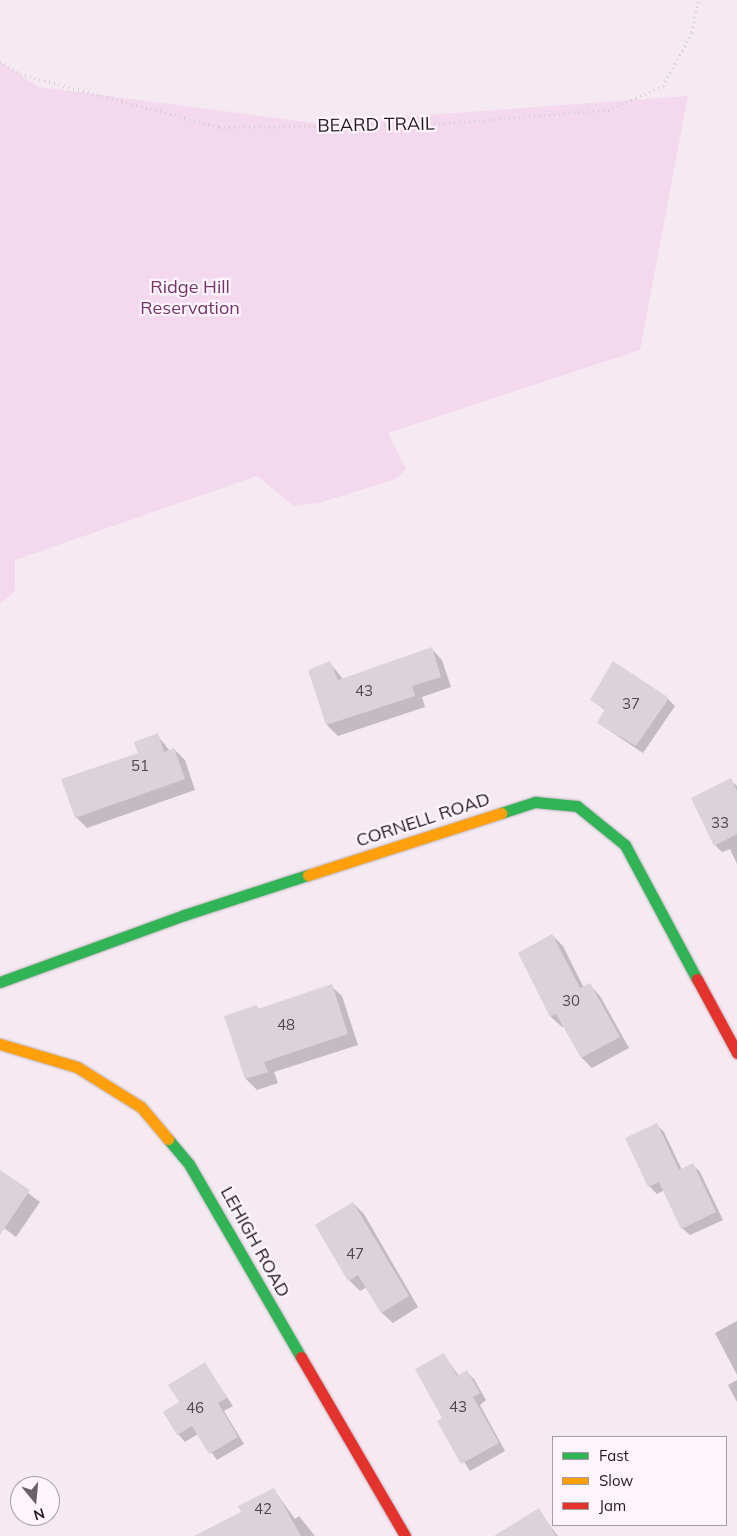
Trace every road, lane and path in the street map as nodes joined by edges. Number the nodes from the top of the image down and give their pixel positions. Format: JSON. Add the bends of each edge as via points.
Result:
{"nodes":[{"id":1,"x":698,"y":0,"type":"edge"},
{"id":2,"x":0,"y":61,"type":"edge"},
{"id":3,"x":0,"y":982,"type":"edge"},
{"id":4,"x":0,"y":1044,"type":"edge"},
{"id":5,"x":737,"y":1054,"type":"edge"},
{"id":6,"x":405,"y":1536,"type":"edge"}],
"edges":[{"from":1,"to":2,"type":"path","name":"BEARD TRAIL","via":[[692,32],[663,86],[608,110],[424,125],[219,127],[20,74]]},
{"from":3,"to":5,"type":"street","name":"CORNELL ROAD","via":[[184,915],[535,802],[577,806],[625,845]]},
{"from":4,"to":6,"type":"street","name":"LEHIGH ROAD","via":[[77,1067],[142,1107],[189,1164]]}]}
